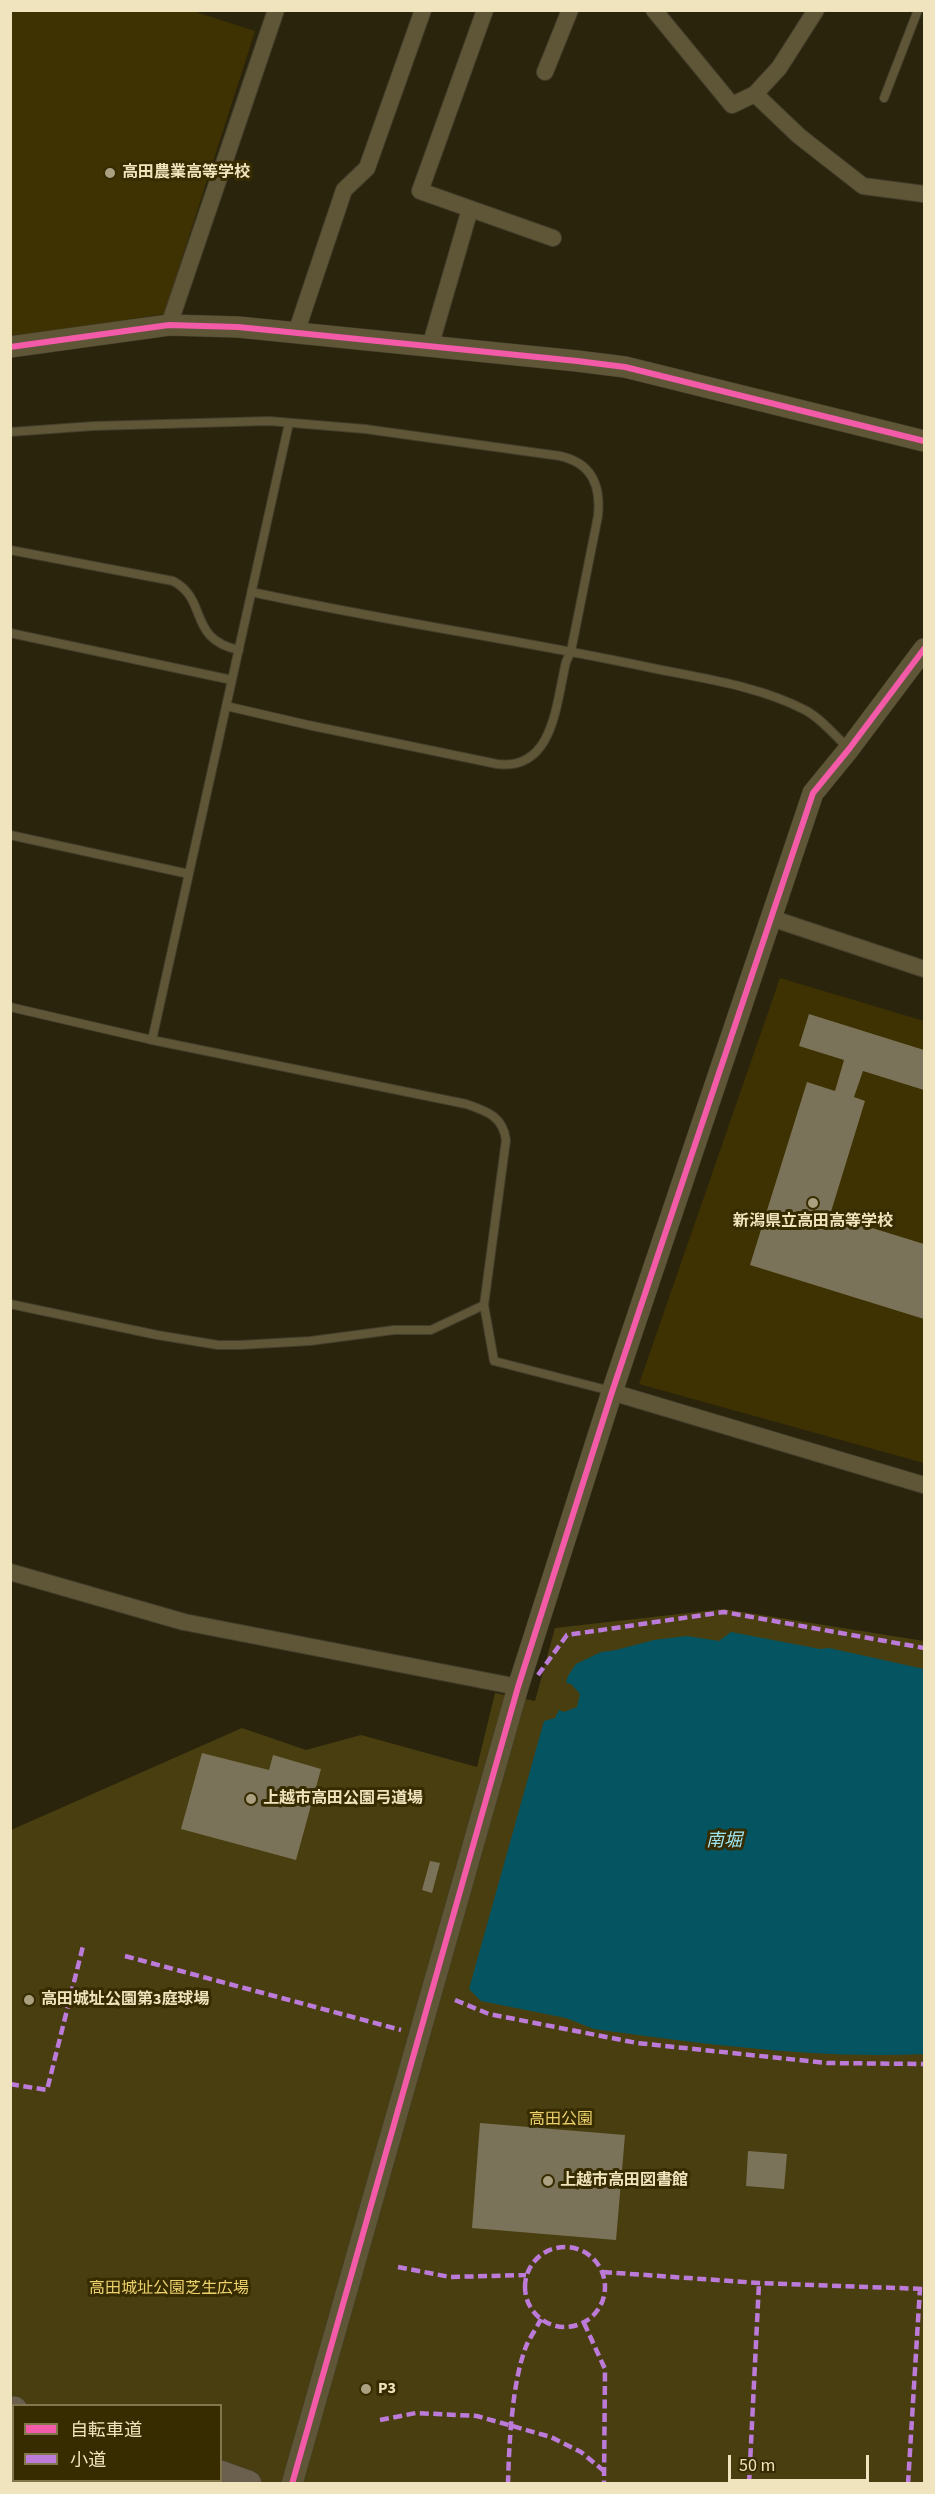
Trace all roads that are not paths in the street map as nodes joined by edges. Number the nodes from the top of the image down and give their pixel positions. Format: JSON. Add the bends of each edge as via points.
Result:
{"nodes":[{"id":1,"x":276,"y":10,"type":"edge"},
{"id":2,"x":423,"y":10,"type":"edge"},
{"id":3,"x":485,"y":10,"type":"edge"},
{"id":4,"x":570,"y":10,"type":"edge"},
{"id":5,"x":654,"y":10,"type":"edge"},
{"id":6,"x":816,"y":10,"type":"edge"},
{"id":7,"x":918,"y":10,"type":"edge"},
{"id":8,"x":545,"y":72,"type":"dead end"},
{"id":9,"x":755,"y":94,"type":"junction"},
{"id":10,"x":884,"y":98,"type":"dead end"},
{"id":11,"x":924,"y":194,"type":"edge"},
{"id":12,"x":470,"y":209,"type":"junction"},
{"id":13,"x":553,"y":238,"type":"dead end"},
{"id":14,"x":169,"y":325,"type":"junction"},
{"id":15,"x":296,"y":333,"type":"junction"},
{"id":16,"x":10,"y":347,"type":"edge"},
{"id":17,"x":430,"y":347,"type":"junction"},
{"id":18,"x":289,"y":423,"type":"junction"},
{"id":19,"x":10,"y":432,"type":"edge"},
{"id":20,"x":924,"y":441,"type":"edge"},
{"id":21,"x":10,"y":550,"type":"edge"},
{"id":22,"x":252,"y":592,"type":"junction"},
{"id":23,"x":10,"y":633,"type":"edge"},
{"id":24,"x":239,"y":650,"type":"junction"},
{"id":25,"x":924,"y":650,"type":"edge"},
{"id":26,"x":571,"y":651,"type":"junction"},
{"id":27,"x":232,"y":680,"type":"junction"},
{"id":28,"x":226,"y":706,"type":"junction"},
{"id":29,"x":849,"y":749,"type":"junction"},
{"id":30,"x":10,"y":835,"type":"edge"},
{"id":31,"x":189,"y":874,"type":"junction"},
{"id":32,"x":771,"y":918,"type":"junction"},
{"id":33,"x":924,"y":969,"type":"edge"},
{"id":34,"x":10,"y":1007,"type":"edge"},
{"id":35,"x":152,"y":1040,"type":"junction"},
{"id":36,"x":10,"y":1304,"type":"edge"},
{"id":37,"x":483,"y":1305,"type":"junction"},
{"id":38,"x":612,"y":1392,"type":"junction"},
{"id":39,"x":924,"y":1485,"type":"edge"},
{"id":40,"x":10,"y":1572,"type":"edge"},
{"id":41,"x":518,"y":1688,"type":"junction"},
{"id":42,"x":222,"y":2475,"type":"edge"},
{"id":43,"x":248,"y":2484,"type":"edge"},
{"id":44,"x":292,"y":2484,"type":"edge"}],
"edges":[{"from":1,"to":14,"type":"street"},
{"from":2,"to":15,"type":"street","via":[[367,168],[344,190]]},
{"from":3,"to":12,"type":"street","via":[[420,191]]},
{"from":4,"to":8,"type":"street"},
{"from":5,"to":9,"type":"street","via":[[732,105]]},
{"from":6,"to":9,"type":"street","via":[[779,68]]},
{"from":7,"to":10,"type":"lane"},
{"from":9,"to":11,"type":"street","via":[[799,136],[863,186]]},
{"from":12,"to":13,"type":"street"},
{"from":12,"to":17,"type":"street"},
{"from":14,"to":15,"type":"street"},
{"from":14,"to":16,"type":"street"},
{"from":15,"to":17,"type":"street"},
{"from":17,"to":20,"type":"street","via":[[625,367]]},
{"from":18,"to":19,"type":"lane","via":[[199,422]]},
{"from":18,"to":22,"type":"lane"},
{"from":18,"to":26,"type":"lane","via":[[493,446],[560,456],[580,464],[592,476],[600,498]]},
{"from":21,"to":24,"type":"lane","via":[[174,581],[190,595],[207,634],[217,643]]},
{"from":22,"to":24,"type":"lane"},
{"from":22,"to":26,"type":"lane"},
{"from":23,"to":27,"type":"lane"},
{"from":24,"to":27,"type":"lane"},
{"from":25,"to":29,"type":"street"},
{"from":26,"to":28,"type":"lane","via":[[546,740],[537,753],[517,764],[497,764]]},
{"from":26,"to":29,"type":"lane","via":[[744,688],[783,701],[813,714]]},
{"from":27,"to":28,"type":"lane"},
{"from":28,"to":31,"type":"lane"},
{"from":29,"to":32,"type":"street","via":[[813,793]]},
{"from":30,"to":31,"type":"lane"},
{"from":31,"to":35,"type":"lane"},
{"from":32,"to":33,"type":"street"},
{"from":32,"to":38,"type":"street"},
{"from":34,"to":35,"type":"lane"},
{"from":35,"to":37,"type":"lane","via":[[466,1104],[497,1117],[504,1126],[506,1140]]},
{"from":36,"to":37,"type":"lane","via":[[157,1335],[229,1345],[431,1330]]},
{"from":37,"to":38,"type":"lane","via":[[494,1361]]},
{"from":38,"to":39,"type":"street"},
{"from":38,"to":41,"type":"street"},
{"from":40,"to":41,"type":"street","via":[[184,1622]]},
{"from":41,"to":44,"type":"street"},
{"from":42,"to":43,"type":"main road"}]}
